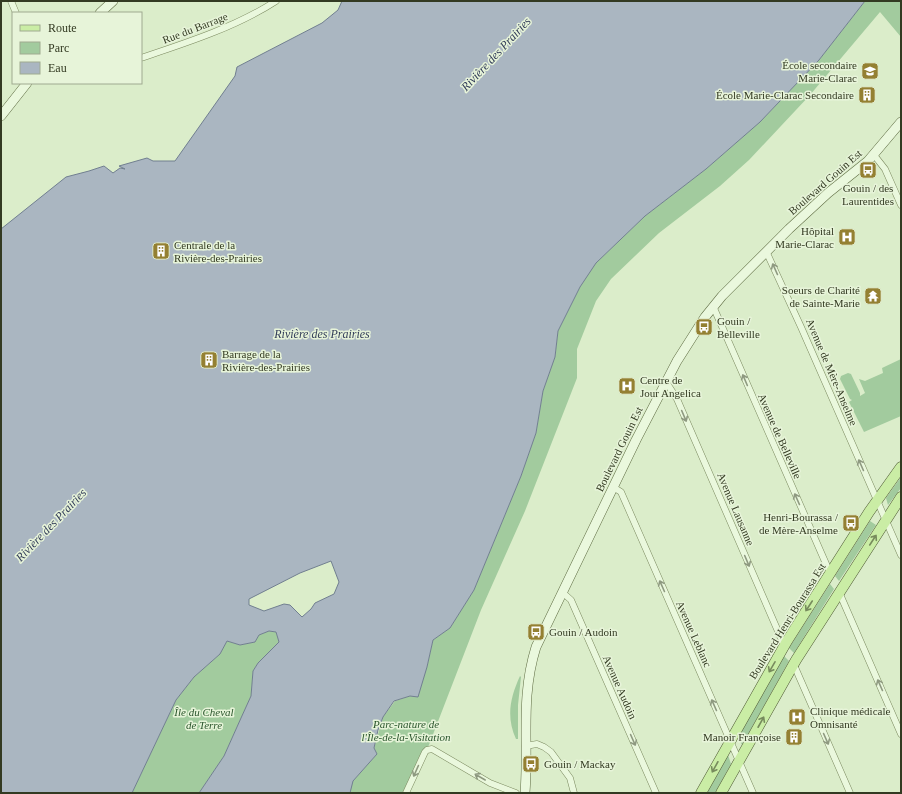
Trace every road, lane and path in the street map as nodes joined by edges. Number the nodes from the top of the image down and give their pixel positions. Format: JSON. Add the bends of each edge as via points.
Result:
{"nodes":[{"id":1,"x":11,"y":1,"type":"edge"},
{"id":2,"x":113,"y":1,"type":"edge"},
{"id":3,"x":276,"y":1,"type":"edge"},
{"id":4,"x":16,"y":12,"type":"edge"},
{"id":5,"x":101,"y":12,"type":"edge"},
{"id":6,"x":142,"y":58,"type":"edge"},
{"id":7,"x":26,"y":84,"type":"edge"},
{"id":8,"x":1,"y":116,"type":"edge"},
{"id":9,"x":901,"y":122,"type":"edge"},
{"id":10,"x":874,"y":155,"type":"junction"},
{"id":11,"x":901,"y":205,"type":"edge"},
{"id":12,"x":766,"y":251,"type":"junction"},
{"id":13,"x":713,"y":306,"type":"junction"},
{"id":14,"x":666,"y":382,"type":"junction"},
{"id":15,"x":901,"y":467,"type":"edge"},
{"id":16,"x":613,"y":487,"type":"junction"},
{"id":17,"x":901,"y":498,"type":"edge"},
{"id":18,"x":877,"y":501,"type":"junction"},
{"id":19,"x":885,"y":520,"type":"junction"},
{"id":20,"x":901,"y":555,"type":"edge"},
{"id":21,"x":830,"y":573,"type":"junction"},
{"id":22,"x":562,"y":592,"type":"junction"},
{"id":23,"x":839,"y":592,"type":"junction"},
{"id":24,"x":784,"y":645,"type":"junction"},
{"id":25,"x":794,"y":665,"type":"junction"},
{"id":26,"x":901,"y":734,"type":"edge"},
{"id":27,"x":730,"y":740,"type":"junction"},
{"id":28,"x":525,"y":746,"type":"junction"},
{"id":29,"x":739,"y":761,"type":"junction"},
{"id":30,"x":406,"y":793,"type":"edge"},
{"id":31,"x":516,"y":793,"type":"edge"},
{"id":32,"x":525,"y":793,"type":"edge"},
{"id":33,"x":574,"y":793,"type":"edge"},
{"id":34,"x":656,"y":793,"type":"edge"},
{"id":35,"x":700,"y":793,"type":"edge"},
{"id":36,"x":721,"y":793,"type":"edge"},
{"id":37,"x":753,"y":793,"type":"edge"},
{"id":38,"x":850,"y":793,"type":"edge"}],
"edges":[{"from":1,"to":4,"type":"street"},
{"from":2,"to":5,"type":"street"},
{"from":3,"to":6,"type":"street","name":"Rue du Barrage","via":[[190,42]]},
{"from":7,"to":8,"type":"street"},
{"from":9,"to":10,"type":"street","name":"Boulevard Gouin Est"},
{"from":10,"to":11,"type":"street","via":[[885,169]]},
{"from":10,"to":12,"type":"street","name":"Boulevard Gouin Est","via":[[828,193]]},
{"from":12,"to":13,"type":"street","name":"Boulevard Gouin Est"},
{"from":18,"to":12,"type":"street","name":"Avenue de Mère-Anselme","one_way":true,"via":[[802,327]]},
{"from":13,"to":14,"type":"street","name":"Boulevard Gouin Est","via":[[689,340]]},
{"from":21,"to":13,"type":"street","name":"Avenue de Belleville","one_way":true},
{"from":14,"to":16,"type":"street","name":"Boulevard Gouin Est"},
{"from":14,"to":24,"type":"street","name":"Avenue Lausanne","one_way":true,"via":[[677,399]]},
{"from":15,"to":18,"type":"main road","name":"Boulevard Henri-Bourassa Est"},
{"from":16,"to":22,"type":"street","name":"Boulevard Gouin Est"},
{"from":27,"to":16,"type":"street","name":"Avenue Leblanc","one_way":true,"via":[[621,492]]},
{"from":17,"to":19,"type":"main road"},
{"from":18,"to":19,"type":"street","name":"Avenue de Mère-Anselme"},
{"from":18,"to":21,"type":"main road","name":"Boulevard Henri-Bourassa Est"},
{"from":19,"to":20,"type":"street","name":"Avenue de Mère-Anselme"},
{"from":23,"to":19,"type":"main road","one_way":true},
{"from":21,"to":24,"type":"main road","name":"Boulevard Henri-Bourassa Est","one_way":true},
{"from":22,"to":28,"type":"street","name":"Boulevard Gouin Est","via":[[538,642],[532,662],[526,696]]},
{"from":22,"to":34,"type":"street","name":"Avenue Audoin","one_way":true,"via":[[571,600]]},
{"from":23,"to":25,"type":"main road"},
{"from":26,"to":23,"type":"street","one_way":true},
{"from":24,"to":27,"type":"main road","name":"Boulevard Henri-Bourassa Est","one_way":true},
{"from":29,"to":25,"type":"main road","one_way":true},
{"from":25,"to":38,"type":"street","one_way":true},
{"from":27,"to":29,"type":"street","name":"Avenue Leblanc"},
{"from":27,"to":35,"type":"main road","name":"Boulevard Henri-Bourassa Est","one_way":true},
{"from":28,"to":32,"type":"street","name":"Boulevard Gouin Est"},
{"from":28,"to":33,"type":"street","via":[[537,744],[551,752],[570,778]]},
{"from":29,"to":36,"type":"main road"},
{"from":29,"to":37,"type":"street","name":"Avenue Leblanc"},
{"from":31,"to":30,"type":"street","one_way":true,"via":[[490,782],[436,750],[427,750]]}]}
